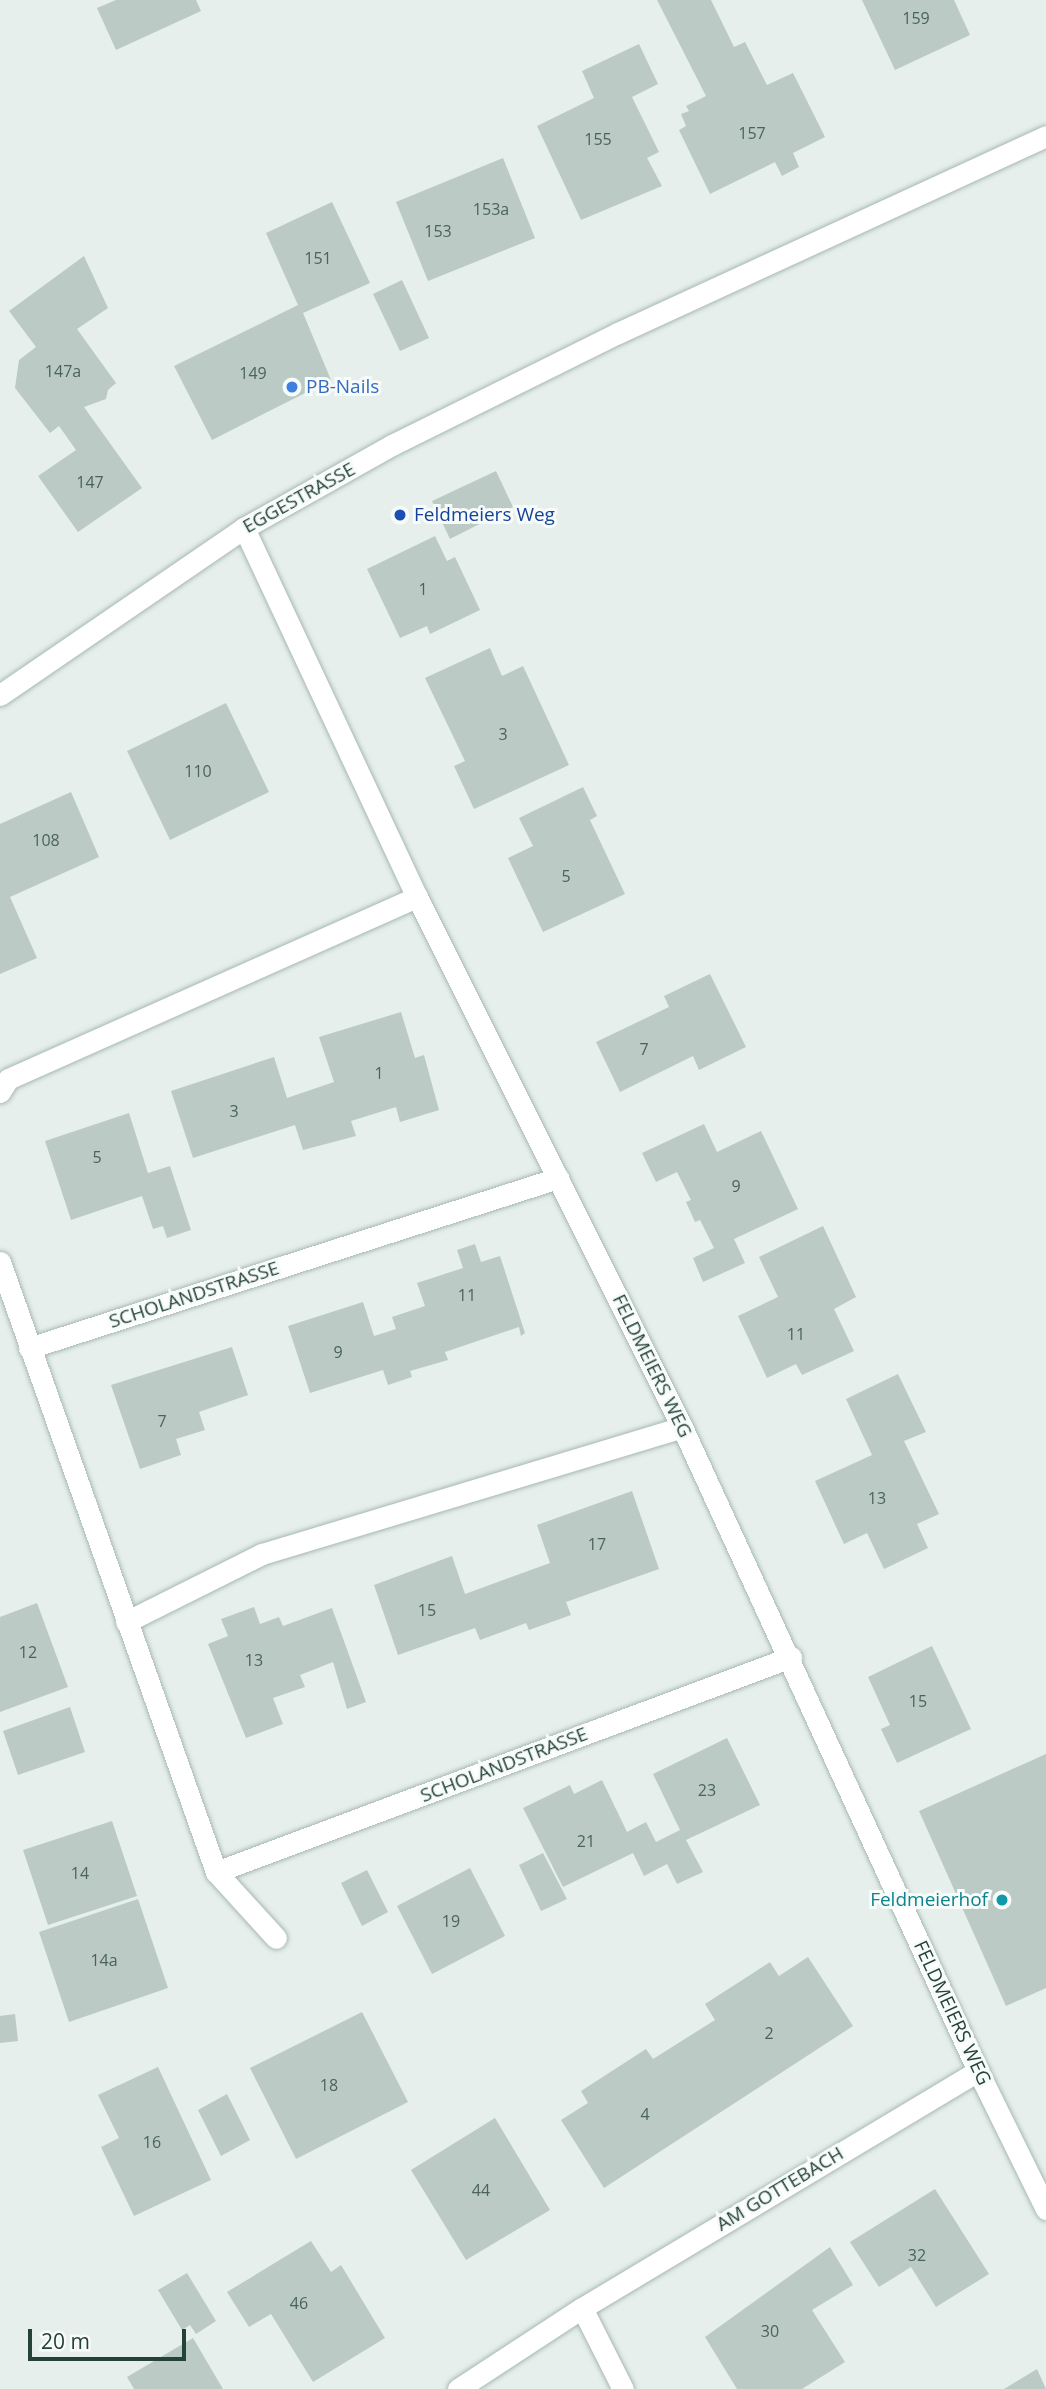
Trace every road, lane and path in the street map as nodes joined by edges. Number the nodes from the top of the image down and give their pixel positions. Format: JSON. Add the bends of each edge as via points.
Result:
{"nodes":[{"id":1,"x":1046,"y":136,"type":"edge"},
{"id":2,"x":244,"y":528,"type":"junction"},
{"id":3,"x":0,"y":695,"type":"edge"},
{"id":4,"x":417,"y":897,"type":"junction"},
{"id":5,"x":0,"y":1092,"type":"edge"},
{"id":6,"x":558,"y":1178,"type":"junction"},
{"id":7,"x":0,"y":1262,"type":"edge"},
{"id":8,"x":29,"y":1348,"type":"junction"},
{"id":9,"x":682,"y":1427,"type":"junction"},
{"id":10,"x":126,"y":1622,"type":"junction"},
{"id":11,"x":791,"y":1657,"type":"junction"},
{"id":12,"x":216,"y":1872,"type":"junction"},
{"id":13,"x":276,"y":1938,"type":"dead end"},
{"id":14,"x":978,"y":2071,"type":"junction"},
{"id":15,"x":1046,"y":2209,"type":"edge"},
{"id":16,"x":582,"y":2308,"type":"junction"},
{"id":17,"x":458,"y":2389,"type":"edge"},
{"id":18,"x":623,"y":2389,"type":"edge"}],
"edges":[{"from":1,"to":2,"type":"street","name":"EGGESTRASSE","via":[[618,333],[393,445]]},
{"from":2,"to":3,"type":"street","name":"EGGESTRASSE"},
{"from":2,"to":4,"type":"street","name":"FELDMEIERS WEG"},
{"from":4,"to":5,"type":"street","via":[[8,1079]]},
{"from":4,"to":6,"type":"street","name":"FELDMEIERS WEG"},
{"from":6,"to":8,"type":"street","name":"SCHOLANDSTRASSE"},
{"from":6,"to":9,"type":"street","name":"FELDMEIERS WEG"},
{"from":7,"to":8,"type":"street"},
{"from":8,"to":10,"type":"street"},
{"from":9,"to":10,"type":"street","via":[[262,1554]]},
{"from":9,"to":11,"type":"street","name":"FELDMEIERS WEG"},
{"from":10,"to":12,"type":"street"},
{"from":11,"to":12,"type":"street","name":"SCHOLANDSTRASSE"},
{"from":11,"to":14,"type":"street","name":"FELDMEIERS WEG"},
{"from":12,"to":13,"type":"street"},
{"from":14,"to":15,"type":"street","name":"FELDMEIERS WEG"},
{"from":14,"to":16,"type":"street","name":"AM GOTTEBACH"},
{"from":16,"to":17,"type":"street","name":"AM GOTTEBACH"},
{"from":16,"to":18,"type":"street"}]}
